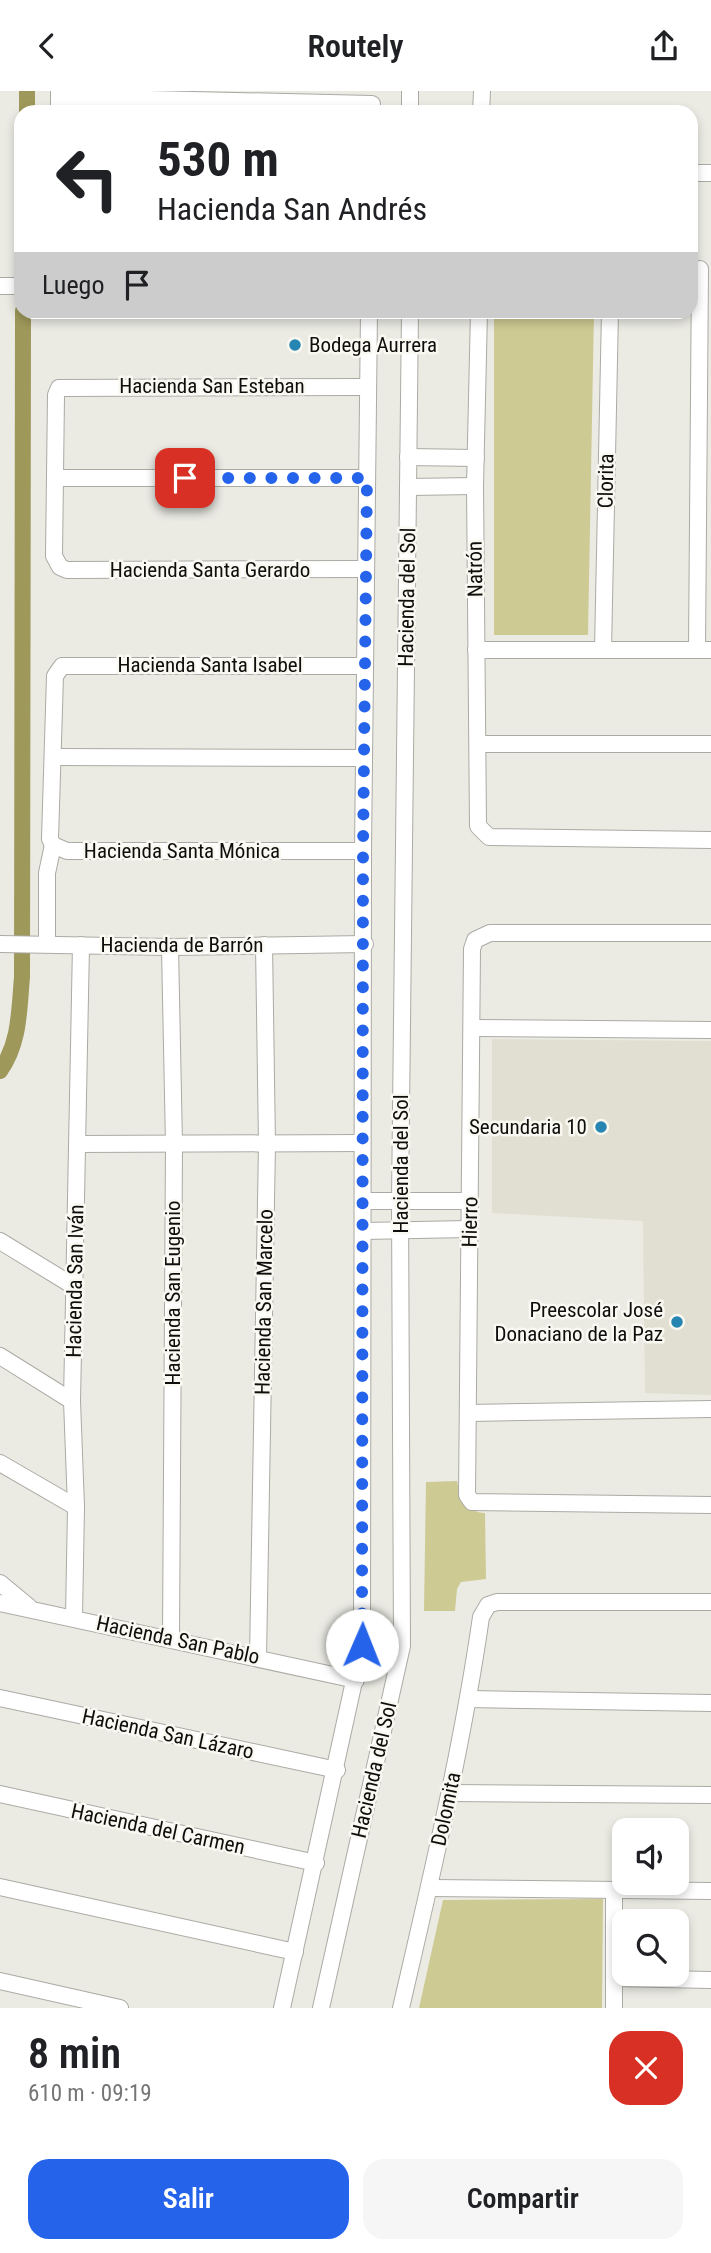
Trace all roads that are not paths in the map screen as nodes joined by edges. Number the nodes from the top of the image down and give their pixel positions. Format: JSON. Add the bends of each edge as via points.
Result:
{"nodes":[{"id":1,"x":59,"y":100,"type":"edge"},
{"id":2,"x":372,"y":102,"type":"edge"},
{"id":3,"x":701,"y":269,"type":"edge"},
{"id":4,"x":369,"y":319,"type":"edge"},
{"id":5,"x":410,"y":319,"type":"edge"},
{"id":6,"x":479,"y":319,"type":"edge"},
{"id":7,"x":610,"y":319,"type":"edge"},
{"id":8,"x":367,"y":387,"type":"junction"},
{"id":9,"x":408,"y":457,"type":"junction"},
{"id":10,"x":476,"y":458,"type":"junction"},
{"id":11,"x":55,"y":478,"type":"junction"},
{"id":12,"x":367,"y":478,"type":"junction"},
{"id":13,"x":475,"y":486,"type":"junction"},
{"id":14,"x":408,"y":487,"type":"junction"},
{"id":15,"x":366,"y":569,"type":"junction"},
{"id":16,"x":476,"y":650,"type":"junction"},
{"id":17,"x":603,"y":650,"type":"junction"},
{"id":18,"x":704,"y":650,"type":"edge"},
{"id":19,"x":365,"y":666,"type":"junction"},
{"id":20,"x":57,"y":670,"type":"joint"},
{"id":21,"x":478,"y":744,"type":"junction"},
{"id":22,"x":711,"y":744,"type":"edge"},
{"id":23,"x":55,"y":757,"type":"junction"},
{"id":24,"x":364,"y":758,"type":"junction"},
{"id":25,"x":711,"y":840,"type":"edge"},
{"id":26,"x":53,"y":845,"type":"junction"},
{"id":27,"x":363,"y":851,"type":"junction"},
{"id":28,"x":711,"y":933,"type":"edge"},
{"id":29,"x":41,"y":943,"type":"junction"},
{"id":30,"x":0,"y":944,"type":"edge"},
{"id":31,"x":365,"y":944,"type":"junction"},
{"id":32,"x":81,"y":945,"type":"junction"},
{"id":33,"x":264,"y":945,"type":"junction"},
{"id":34,"x":170,"y":947,"type":"junction"},
{"id":35,"x":474,"y":1028,"type":"junction"},
{"id":36,"x":711,"y":1030,"type":"edge"},
{"id":37,"x":362,"y":1143,"type":"junction"},
{"id":38,"x":78,"y":1144,"type":"junction"},
{"id":39,"x":174,"y":1145,"type":"junction"},
{"id":40,"x":267,"y":1145,"type":"junction"},
{"id":41,"x":364,"y":1201,"type":"junction"},
{"id":42,"x":400,"y":1201,"type":"junction"},
{"id":43,"x":470,"y":1201,"type":"junction"},
{"id":44,"x":469,"y":1229,"type":"junction"},
{"id":45,"x":401,"y":1230,"type":"junction"},
{"id":46,"x":363,"y":1231,"type":"junction"},
{"id":47,"x":0,"y":1241,"type":"edge"},
{"id":48,"x":75,"y":1287,"type":"junction"},
{"id":49,"x":0,"y":1356,"type":"edge"},
{"id":50,"x":72,"y":1401,"type":"junction"},
{"id":51,"x":711,"y":1409,"type":"edge"},
{"id":52,"x":469,"y":1413,"type":"junction"},
{"id":53,"x":0,"y":1463,"type":"edge"},
{"id":54,"x":711,"y":1505,"type":"edge"},
{"id":55,"x":76,"y":1507,"type":"junction"},
{"id":56,"x":0,"y":1583,"type":"edge"},
{"id":57,"x":711,"y":1602,"type":"edge"},
{"id":58,"x":0,"y":1603,"type":"edge"},
{"id":59,"x":31,"y":1609,"type":"junction"},
{"id":60,"x":74,"y":1617,"type":"junction"},
{"id":61,"x":171,"y":1639,"type":"junction"},
{"id":62,"x":258,"y":1658,"type":"junction"},
{"id":63,"x":356,"y":1680,"type":"junction"},
{"id":64,"x":0,"y":1698,"type":"edge"},
{"id":65,"x":469,"y":1699,"type":"junction"},
{"id":66,"x":711,"y":1703,"type":"edge"},
{"id":67,"x":337,"y":1769,"type":"junction"},
{"id":68,"x":450,"y":1793,"type":"junction"},
{"id":69,"x":0,"y":1794,"type":"edge"},
{"id":70,"x":711,"y":1795,"type":"edge"},
{"id":71,"x":316,"y":1863,"type":"junction"},
{"id":72,"x":0,"y":1887,"type":"edge"},
{"id":73,"x":429,"y":1888,"type":"junction"},
{"id":74,"x":612,"y":1890,"type":"edge"},
{"id":75,"x":689,"y":1891,"type":"edge"},
{"id":76,"x":711,"y":1891,"type":"edge"},
{"id":77,"x":295,"y":1952,"type":"junction"},
{"id":78,"x":689,"y":1980,"type":"edge"},
{"id":79,"x":711,"y":1980,"type":"edge"},
{"id":80,"x":0,"y":1981,"type":"edge"},
{"id":81,"x":614,"y":1986,"type":"edge"},
{"id":82,"x":120,"y":2008,"type":"edge"},
{"id":83,"x":282,"y":2008,"type":"edge"},
{"id":84,"x":321,"y":2008,"type":"edge"},
{"id":85,"x":401,"y":2008,"type":"edge"},
{"id":86,"x":614,"y":2008,"type":"edge"}],
"edges":[{"from":1,"to":2,"type":"street"},
{"from":3,"to":18,"type":"street"},
{"from":4,"to":8,"type":"street","name":"Hacienda del Sol"},
{"from":5,"to":9,"type":"street","name":"Hacienda del Sol"},
{"from":6,"to":10,"type":"street","name":"Natrón"},
{"from":7,"to":17,"type":"street","name":"Clorita"},
{"from":8,"to":11,"type":"street","name":"Hacienda San Esteban","via":[[65,386],[58,390]]},
{"from":8,"to":12,"type":"street","name":"Hacienda del Sol"},
{"from":9,"to":10,"type":"street"},
{"from":9,"to":14,"type":"street","name":"Hacienda del Sol"},
{"from":10,"to":13,"type":"street","name":"Natrón"},
{"from":11,"to":12,"type":"street"},
{"from":11,"to":15,"type":"street","name":"Hacienda Santa Gerardo","via":[[56,562],[67,570]]},
{"from":12,"to":15,"type":"street","name":"Hacienda del Sol"},
{"from":13,"to":14,"type":"street"},
{"from":13,"to":16,"type":"street","name":"Natrón"},
{"from":14,"to":42,"type":"street","name":"Hacienda del Sol"},
{"from":15,"to":19,"type":"street","name":"Hacienda del Sol"},
{"from":16,"to":17,"type":"street"},
{"from":16,"to":21,"type":"street","name":"Natrón"},
{"from":17,"to":18,"type":"street"},
{"from":19,"to":20,"type":"street","name":"Hacienda Santa Isabel","via":[[69,664]]},
{"from":19,"to":24,"type":"street","name":"Hacienda del Sol"},
{"from":20,"to":23,"type":"street","name":"Hacienda Santa Mónica"},
{"from":21,"to":22,"type":"street"},
{"from":21,"to":25,"type":"street","name":"Natrón","via":[[478,826],[489,837]]},
{"from":23,"to":24,"type":"street"},
{"from":23,"to":26,"type":"street","name":"Hacienda Santa Mónica"},
{"from":24,"to":27,"type":"street","name":"Hacienda del Sol"},
{"from":26,"to":27,"type":"street","name":"Hacienda Santa Mónica","via":[[67,851]]},
{"from":26,"to":29,"type":"street"},
{"from":27,"to":31,"type":"street","name":"Hacienda del Sol"},
{"from":28,"to":35,"type":"street","name":"Hierro","via":[[490,933],[475,940],[472,949]]},
{"from":29,"to":30,"type":"street","name":"Hacienda de Barrón"},
{"from":29,"to":32,"type":"street","name":"Hacienda de Barrón"},
{"from":31,"to":33,"type":"street","name":"Hacienda de Barrón"},
{"from":31,"to":37,"type":"street","name":"Hacienda del Sol"},
{"from":32,"to":34,"type":"street","name":"Hacienda de Barrón"},
{"from":32,"to":38,"type":"street","name":"Hacienda San Iván"},
{"from":33,"to":34,"type":"street","name":"Hacienda de Barrón"},
{"from":33,"to":40,"type":"street","name":"Hacienda San Marcelo"},
{"from":34,"to":39,"type":"street","name":"Hacienda San Eugenio"},
{"from":35,"to":36,"type":"street"},
{"from":35,"to":43,"type":"street","name":"Hierro"},
{"from":37,"to":40,"type":"street"},
{"from":37,"to":41,"type":"street","name":"Hacienda del Sol"},
{"from":38,"to":39,"type":"street"},
{"from":38,"to":48,"type":"street","name":"Hacienda San Iván"},
{"from":39,"to":40,"type":"street"},
{"from":39,"to":61,"type":"street","name":"Hacienda San Eugenio"},
{"from":40,"to":62,"type":"street","name":"Hacienda San Marcelo"},
{"from":41,"to":42,"type":"street"},
{"from":41,"to":46,"type":"street","name":"Hacienda del Sol"},
{"from":42,"to":43,"type":"street"},
{"from":42,"to":45,"type":"street","name":"Hacienda del Sol"},
{"from":43,"to":44,"type":"street","name":"Hierro"},
{"from":44,"to":45,"type":"street"},
{"from":44,"to":52,"type":"street","name":"Hierro"},
{"from":45,"to":46,"type":"street"},
{"from":45,"to":84,"type":"street","name":"Hacienda del Sol","via":[[402,1647]]},
{"from":46,"to":63,"type":"street","name":"Hacienda del Sol","via":[[362,1619]]},
{"from":47,"to":48,"type":"street"},
{"from":48,"to":50,"type":"street","name":"Hacienda San Iván"},
{"from":49,"to":50,"type":"street"},
{"from":50,"to":55,"type":"street","name":"Hacienda San Iván"},
{"from":51,"to":52,"type":"street"},
{"from":52,"to":54,"type":"street","name":"Hierro","via":[[467,1495],[472,1502]]},
{"from":53,"to":55,"type":"street"},
{"from":55,"to":60,"type":"street","name":"Hacienda San Iván"},
{"from":56,"to":59,"type":"street"},
{"from":57,"to":65,"type":"street","name":"Dolomita","via":[[497,1602],[481,1617]]},
{"from":58,"to":59,"type":"street","name":"Hacienda San Pablo"},
{"from":59,"to":60,"type":"street","name":"Hacienda San Pablo"},
{"from":60,"to":61,"type":"street","name":"Hacienda San Pablo"},
{"from":61,"to":62,"type":"street","name":"Hacienda San Pablo"},
{"from":62,"to":63,"type":"street","name":"Hacienda San Pablo"},
{"from":63,"to":67,"type":"street","name":"Hacienda del Sol"},
{"from":64,"to":67,"type":"street","name":"Hacienda San Lázaro"},
{"from":65,"to":66,"type":"street"},
{"from":65,"to":68,"type":"street","name":"Dolomita"},
{"from":67,"to":71,"type":"street","name":"Hacienda del Sol"},
{"from":68,"to":70,"type":"street"},
{"from":68,"to":73,"type":"street","name":"Dolomita"},
{"from":69,"to":71,"type":"street","name":"Hacienda del Carmen"},
{"from":71,"to":77,"type":"street","name":"Hacienda del Sol"},
{"from":72,"to":77,"type":"street"},
{"from":73,"to":74,"type":"street"},
{"from":73,"to":85,"type":"street","name":"Dolomita"},
{"from":75,"to":76,"type":"street"},
{"from":77,"to":83,"type":"street","name":"Hacienda del Sol"},
{"from":78,"to":79,"type":"street"},
{"from":80,"to":82,"type":"street"},
{"from":81,"to":86,"type":"street"}]}
